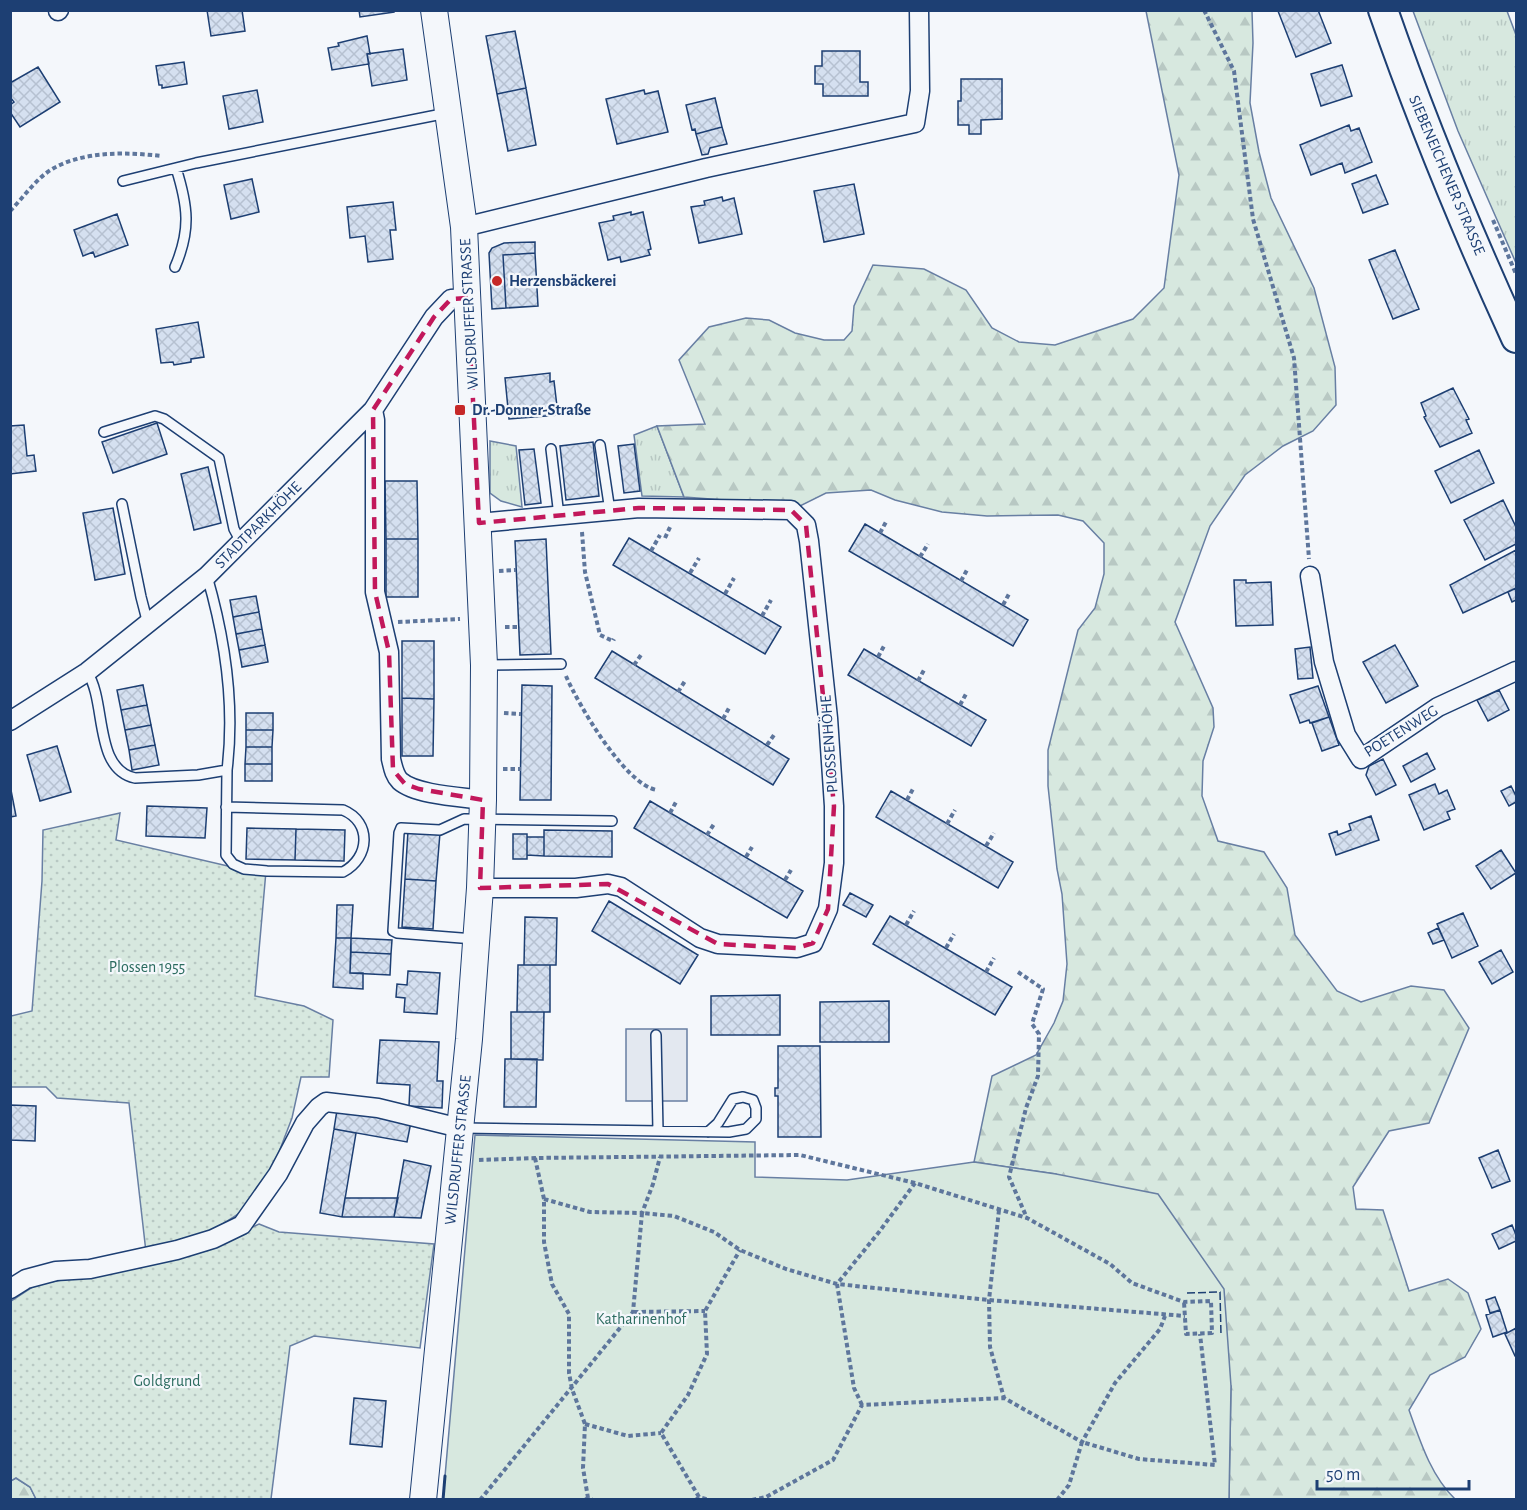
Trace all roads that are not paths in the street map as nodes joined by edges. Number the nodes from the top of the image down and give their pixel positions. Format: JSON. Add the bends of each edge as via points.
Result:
{"nodes":[{"id":1,"x":434,"y":10,"type":"edge"},
{"id":2,"x":918,"y":10,"type":"edge"},
{"id":3,"x":1383,"y":10,"type":"edge"},
{"id":4,"x":447,"y":113,"type":"junction"},
{"id":5,"x":176,"y":168,"type":"junction"},
{"id":6,"x":123,"y":181,"type":"dead end"},
{"id":7,"x":464,"y":227,"type":"junction"},
{"id":8,"x":175,"y":267,"type":"dead end"},
{"id":9,"x":468,"y":298,"type":"junction"},
{"id":10,"x":1516,"y":338,"type":"edge"},
{"id":11,"x":373,"y":410,"type":"junction"},
{"id":12,"x":104,"y":432,"type":"dead end"},
{"id":13,"x":600,"y":445,"type":"dead end"},
{"id":14,"x":551,"y":449,"type":"dead end"},
{"id":15,"x":123,"y":504,"type":"dead end"},
{"id":16,"x":610,"y":511,"type":"junction"},
{"id":17,"x":559,"y":516,"type":"junction"},
{"id":18,"x":479,"y":523,"type":"junction"},
{"id":19,"x":241,"y":542,"type":"junction"},
{"id":20,"x":207,"y":576,"type":"junction"},
{"id":21,"x":1310,"y":576,"type":"road end"},
{"id":22,"x":148,"y":624,"type":"junction"},
{"id":23,"x":561,"y":664,"type":"road end"},
{"id":24,"x":484,"y":665,"type":"junction"},
{"id":25,"x":1516,"y":671,"type":"edge"},
{"id":26,"x":87,"y":672,"type":"junction"},
{"id":27,"x":10,"y":721,"type":"edge"},
{"id":28,"x":227,"y":770,"type":"junction"},
{"id":29,"x":226,"y":807,"type":"junction"},
{"id":30,"x":483,"y":810,"type":"junction"},
{"id":31,"x":612,"y":821,"type":"dead end"},
{"id":32,"x":480,"y":888,"type":"junction"},
{"id":33,"x":476,"y":939,"type":"junction"},
{"id":34,"x":656,"y":1035,"type":"dead end"},
{"id":35,"x":460,"y":1128,"type":"junction"},
{"id":36,"x":658,"y":1131,"type":"junction"},
{"id":37,"x":708,"y":1132,"type":"junction"},
{"id":38,"x":10,"y":1289,"type":"edge"},
{"id":39,"x":423,"y":1500,"type":"edge"}],
"edges":[{"from":1,"to":4,"type":"main road","name":"WILSDRUFFER STRASSE"},
{"from":2,"to":7,"type":"street","via":[[920,91],[915,123],[706,168]]},
{"from":3,"to":10,"type":"main road","name":"SIEBENEICHENER STRASSE","via":[[1455,199]]},
{"from":4,"to":5,"type":"lane"},
{"from":4,"to":7,"type":"main road","name":"WILSDRUFFER STRASSE"},
{"from":5,"to":6,"type":"lane"},
{"from":5,"to":8,"type":"lane","via":[[183,190],[187,231]]},
{"from":7,"to":9,"type":"main road","name":"WILSDRUFFER STRASSE"},
{"from":9,"to":11,"type":"street","name":"STADTPARKHÖHE","via":[[451,299],[434,317]]},
{"from":9,"to":18,"type":"main road","name":"WILSDRUFFER STRASSE"},
{"from":11,"to":19,"type":"street","name":"STADTPARKHÖHE"},
{"from":11,"to":30,"type":"street","via":[[375,592],[389,652],[391,759],[398,779],[405,784]]},
{"from":12,"to":19,"type":"lane","via":[[155,416],[164,418],[219,458],[234,529]]},
{"from":13,"to":16,"type":"lane"},
{"from":14,"to":17,"type":"lane"},
{"from":15,"to":22,"type":"lane"},
{"from":16,"to":17,"type":"street","name":"PLOSSENHÖHE"},
{"from":16,"to":32,"type":"street","name":"PLOSSENHÖHE","via":[[791,510],[806,525],[834,806],[834,862],[828,909],[813,943],[805,946],[718,944],[700,938],[621,886]]},
{"from":17,"to":18,"type":"street","name":"PLOSSENHÖHE"},
{"from":18,"to":24,"type":"main road","name":"WILSDRUFFER STRASSE"},
{"from":19,"to":20,"type":"street","name":"STADTPARKHÖHE"},
{"from":20,"to":22,"type":"street","name":"STADTPARKHÖHE"},
{"from":20,"to":28,"type":"lane","via":[[229,696]]},
{"from":21,"to":25,"type":"street","name":"POETENWEG","via":[[1324,662],[1346,735],[1361,759],[1438,707]]},
{"from":22,"to":26,"type":"street","name":"STADTPARKHÖHE"},
{"from":23,"to":24,"type":"lane"},
{"from":24,"to":30,"type":"main road","name":"WILSDRUFFER STRASSE"},
{"from":26,"to":27,"type":"street","name":"STADTPARKHÖHE"},
{"from":26,"to":28,"type":"lane","via":[[98,699],[108,751],[126,776],[198,775]]},
{"from":28,"to":29,"type":"lane"},
{"from":29,"to":29,"type":"lane","via":[[343,810],[361,826],[364,844],[353,867],[343,872],[244,869],[226,855]]},
{"from":30,"to":31,"type":"lane"},
{"from":30,"to":32,"type":"main road","name":"WILSDRUFFER STRASSE"},
{"from":30,"to":33,"type":"lane","via":[[440,830],[401,828],[393,931]]},
{"from":32,"to":33,"type":"main road","name":"WILSDRUFFER STRASSE"},
{"from":33,"to":35,"type":"main road","name":"WILSDRUFFER STRASSE"},
{"from":34,"to":36,"type":"lane"},
{"from":35,"to":36,"type":"lane"},
{"from":35,"to":38,"type":"street","via":[[378,1108],[326,1102],[305,1124],[279,1174],[242,1225],[177,1250],[90,1269],[56,1271],[26,1279]]},
{"from":35,"to":39,"type":"main road","name":"WILSDRUFFER STRASSE"},
{"from":36,"to":37,"type":"lane"},
{"from":37,"to":37,"type":"lane","via":[[733,1100],[753,1100],[756,1119],[746,1129]]}]}
